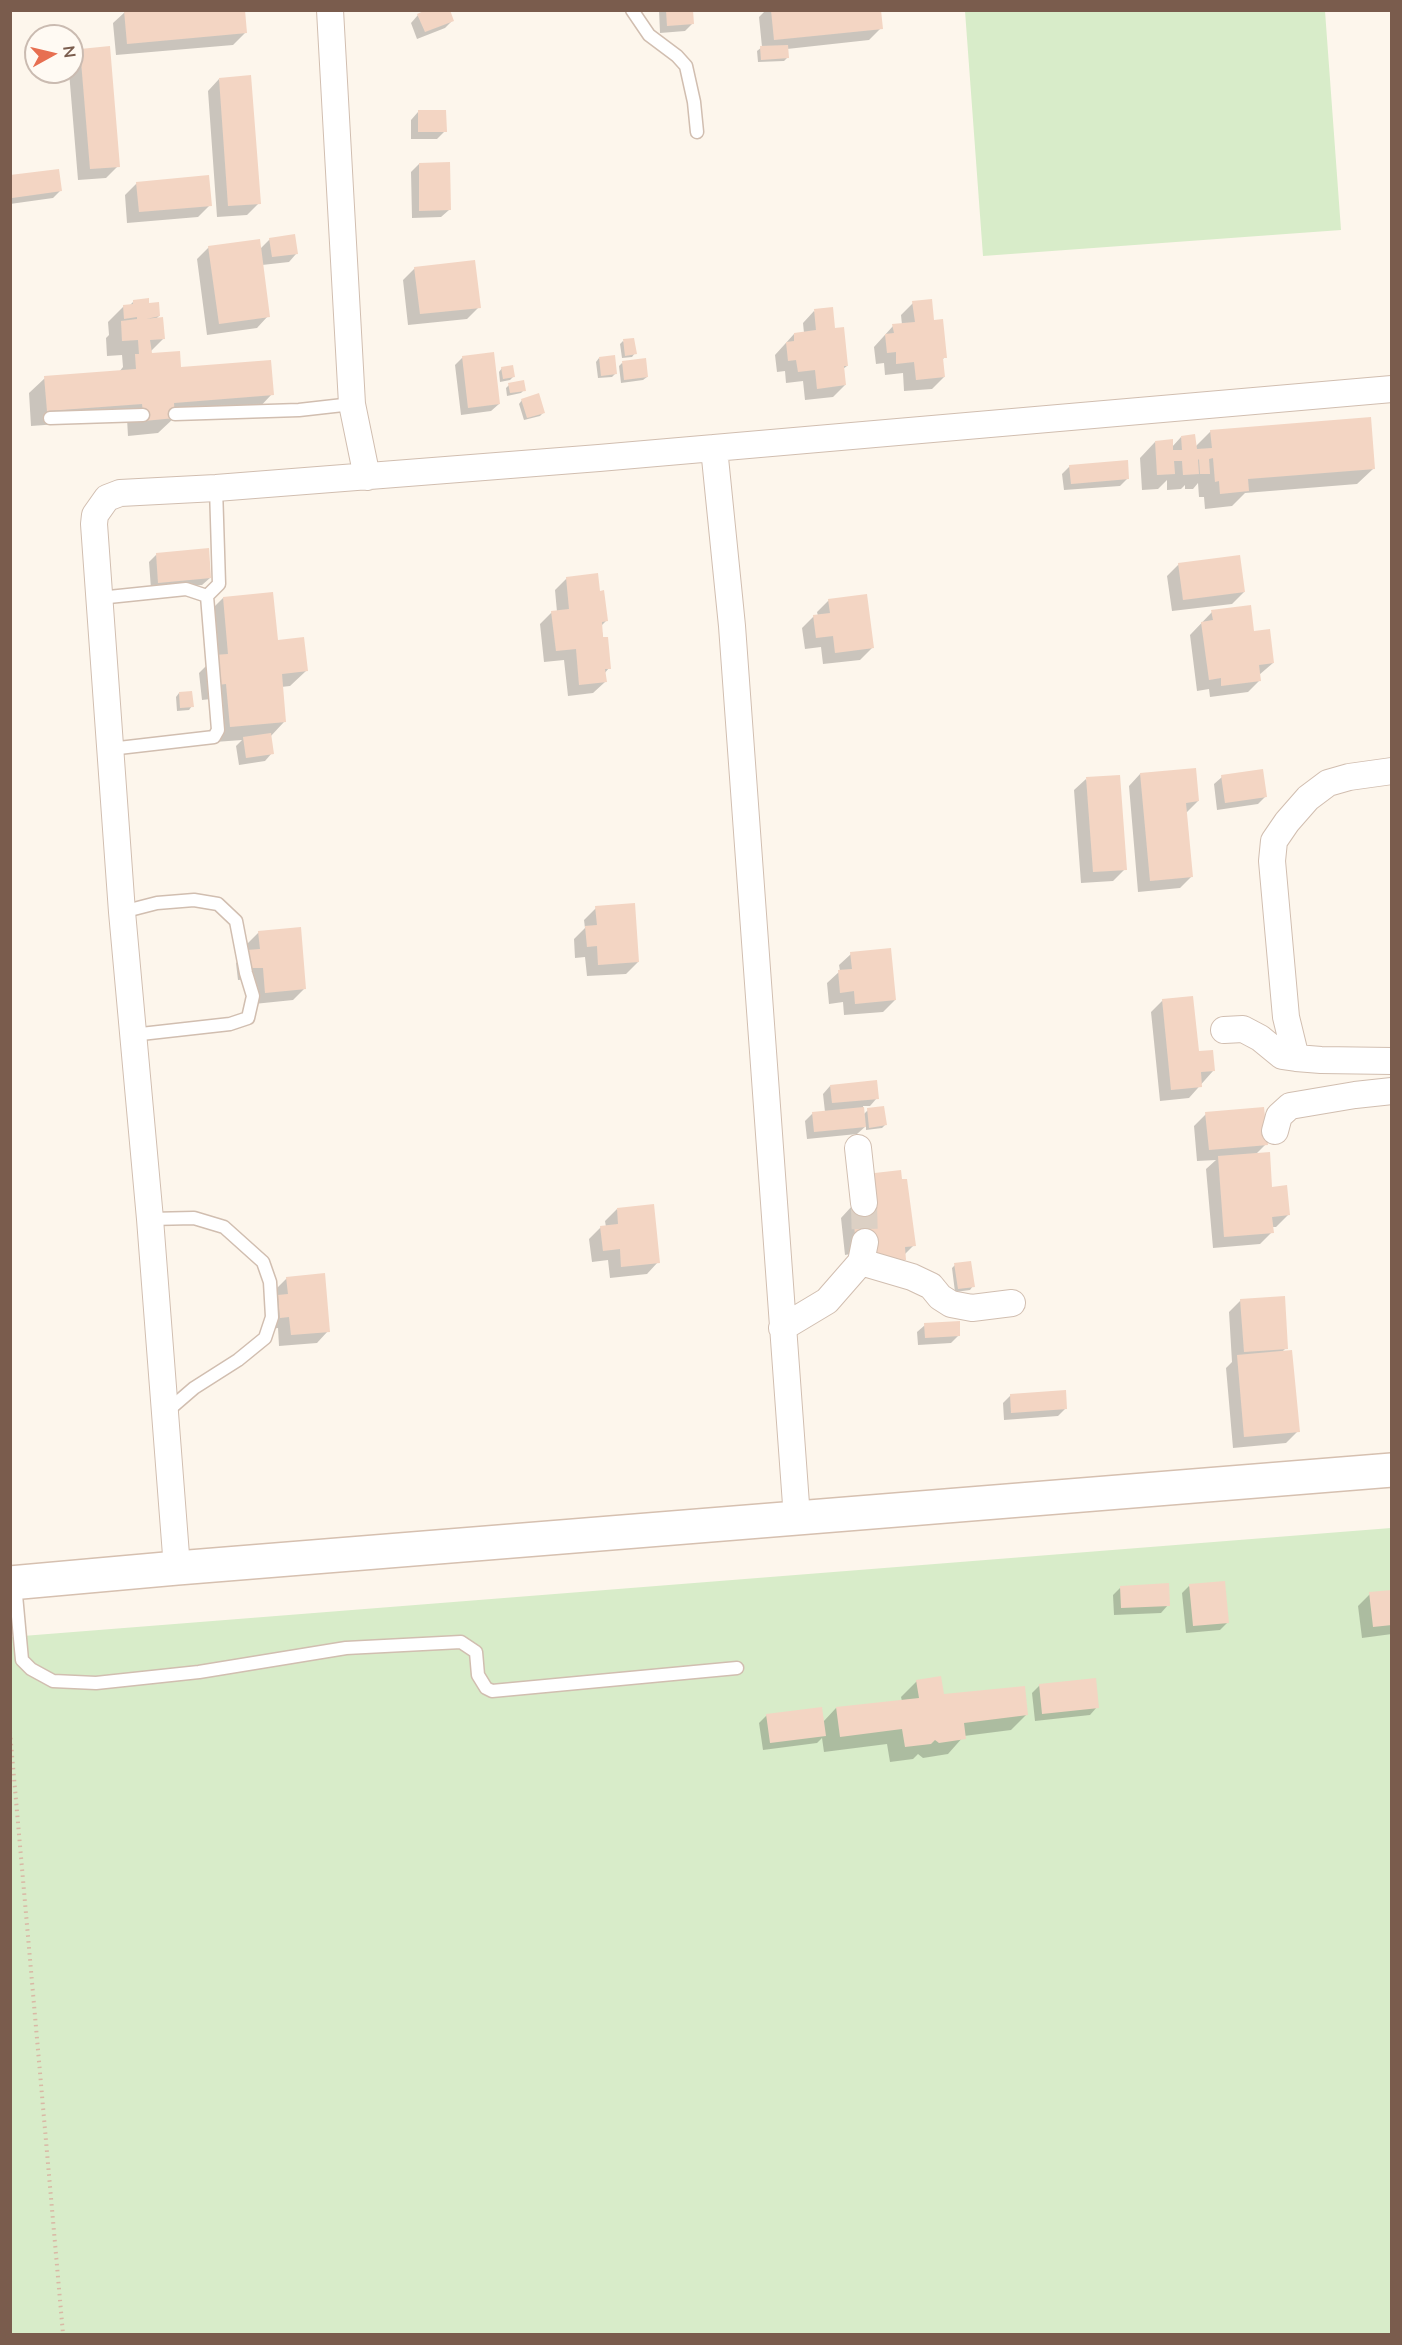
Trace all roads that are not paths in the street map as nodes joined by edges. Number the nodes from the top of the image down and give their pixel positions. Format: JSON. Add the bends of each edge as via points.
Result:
{"nodes":[{"id":1,"x":330,"y":10,"type":"edge"},
{"id":2,"x":632,"y":10,"type":"edge"},
{"id":3,"x":697,"y":132,"type":"dead end"},
{"id":4,"x":1392,"y":389,"type":"edge"},
{"id":5,"x":352,"y":404,"type":"junction"},
{"id":6,"x":175,"y":414,"type":"dead end"},
{"id":7,"x":143,"y":415,"type":"dead end"},
{"id":8,"x":50,"y":418,"type":"dead end"},
{"id":9,"x":714,"y":448,"type":"junction"},
{"id":10,"x":367,"y":477,"type":"junction"},
{"id":11,"x":216,"y":489,"type":"junction"},
{"id":12,"x":207,"y":596,"type":"junction"},
{"id":13,"x":99,"y":598,"type":"junction"},
{"id":14,"x":110,"y":749,"type":"junction"},
{"id":15,"x":1392,"y":771,"type":"edge"},
{"id":16,"x":122,"y":912,"type":"junction"},
{"id":17,"x":1224,"y":1030,"type":"dead end"},
{"id":18,"x":132,"y":1035,"type":"junction"},
{"id":19,"x":1296,"y":1058,"type":"junction"},
{"id":20,"x":1392,"y":1060,"type":"edge"},
{"id":21,"x":1392,"y":1091,"type":"edge"},
{"id":22,"x":1275,"y":1131,"type":"dead end"},
{"id":23,"x":858,"y":1148,"type":"dead end"},
{"id":24,"x":864,"y":1203,"type":"tunnel mouth"},
{"id":25,"x":150,"y":1219,"type":"junction"},
{"id":26,"x":1012,"y":1303,"type":"dead end"},
{"id":27,"x":782,"y":1329,"type":"junction"},
{"id":28,"x":165,"y":1413,"type":"junction"},
{"id":29,"x":1392,"y":1470,"type":"edge"},
{"id":30,"x":797,"y":1518,"type":"junction"},
{"id":31,"x":177,"y":1568,"type":"junction"},
{"id":32,"x":13,"y":1583,"type":"edge"},
{"id":33,"x":737,"y":1668,"type":"dead end"}],
"edges":[{"from":1,"to":5,"type":"street"},
{"from":2,"to":3,"type":"lane","via":[[649,34],[686,66]]},
{"from":4,"to":9,"type":"street"},
{"from":5,"to":6,"type":"lane","via":[[299,410]]},
{"from":5,"to":10,"type":"street"},
{"from":7,"to":8,"type":"lane"},
{"from":9,"to":10,"type":"street"},
{"from":9,"to":27,"type":"street","via":[[732,626]]},
{"from":10,"to":11,"type":"street"},
{"from":11,"to":12,"type":"lane","via":[[219,584]]},
{"from":11,"to":13,"type":"street","via":[[120,493],[107,498],[95,515],[94,524]]},
{"from":12,"to":13,"type":"lane","via":[[186,589]]},
{"from":12,"to":14,"type":"lane","via":[[218,730],[214,737]]},
{"from":13,"to":14,"type":"street"},
{"from":14,"to":16,"type":"street"},
{"from":15,"to":19,"type":"street","via":[[1328,783],[1308,798],[1274,841],[1272,861],[1286,1017]]},
{"from":16,"to":18,"type":"street"},
{"from":16,"to":18,"type":"lane","via":[[157,903],[194,900],[218,904],[236,921],[253,996],[248,1018],[230,1024]]},
{"from":17,"to":19,"type":"street","via":[[1243,1029],[1282,1056]]},
{"from":18,"to":25,"type":"street"},
{"from":19,"to":20,"type":"street"},
{"from":21,"to":22,"type":"street","via":[[1290,1106],[1279,1116]]},
{"from":23,"to":24,"type":"street"},
{"from":25,"to":28,"type":"street"},
{"from":25,"to":28,"type":"lane","via":[[194,1218],[224,1227],[263,1262],[270,1282],[272,1317],[265,1338]]},
{"from":26,"to":27,"type":"street","via":[[972,1308],[951,1304],[931,1286],[863,1252],[827,1301]]},
{"from":27,"to":30,"type":"street"},
{"from":28,"to":31,"type":"street"},
{"from":29,"to":30,"type":"street"},
{"from":30,"to":31,"type":"street"},
{"from":31,"to":32,"type":"street"},
{"from":32,"to":33,"type":"lane","via":[[22,1660],[53,1680],[96,1683],[199,1672],[346,1648],[461,1642],[476,1652],[478,1674],[486,1689],[492,1691]]}]}
